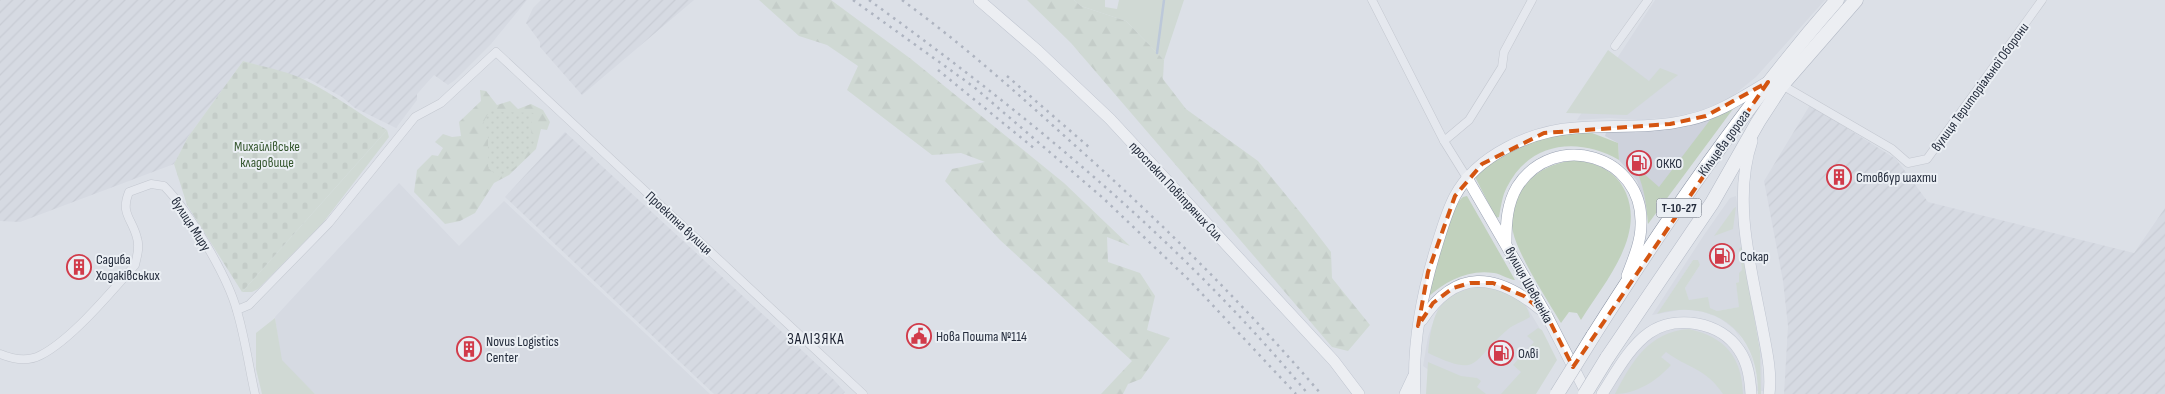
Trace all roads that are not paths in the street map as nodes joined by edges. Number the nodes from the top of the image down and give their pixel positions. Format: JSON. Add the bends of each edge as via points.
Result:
{"nodes":[{"id":1,"x":979,"y":0,"type":"edge"},
{"id":2,"x":1372,"y":0,"type":"edge"},
{"id":3,"x":1532,"y":0,"type":"edge"},
{"id":4,"x":1648,"y":0,"type":"edge"},
{"id":5,"x":1836,"y":0,"type":"edge"},
{"id":6,"x":1856,"y":0,"type":"edge"},
{"id":7,"x":2042,"y":0,"type":"edge"},
{"id":8,"x":1615,"y":46,"type":"dead end"},
{"id":9,"x":1768,"y":82,"type":"junction"},
{"id":10,"x":1782,"y":85,"type":"junction"},
{"id":11,"x":1758,"y":122,"type":"junction"},
{"id":12,"x":1444,"y":141,"type":"junction"},
{"id":13,"x":1467,"y":178,"type":"junction"},
{"id":14,"x":1506,"y":242,"type":"junction"},
{"id":15,"x":1621,"y":292,"type":"junction"},
{"id":16,"x":237,"y":310,"type":"junction"},
{"id":17,"x":1546,"y":314,"type":"junction"},
{"id":18,"x":1418,"y":326,"type":"junction"},
{"id":19,"x":0,"y":354,"type":"edge"},
{"id":20,"x":1334,"y":361,"type":"junction"},
{"id":21,"x":1414,"y":375,"type":"junction"},
{"id":22,"x":255,"y":394,"type":"edge"},
{"id":23,"x":863,"y":394,"type":"edge"},
{"id":24,"x":1359,"y":394,"type":"edge"},
{"id":25,"x":1367,"y":394,"type":"edge"},
{"id":26,"x":1405,"y":394,"type":"edge"},
{"id":27,"x":1415,"y":394,"type":"edge"},
{"id":28,"x":1557,"y":394,"type":"edge"},
{"id":29,"x":1586,"y":394,"type":"edge"},
{"id":30,"x":1602,"y":394,"type":"edge"},
{"id":31,"x":1751,"y":394,"type":"edge"},
{"id":32,"x":1769,"y":394,"type":"edge"}],
"edges":[{"from":1,"to":20,"type":"main road","name":"проспект Повітряних Сил","via":[[1110,119]]},
{"from":2,"to":12,"type":"street","name":"вулиця Шевченка"},
{"from":3,"to":12,"type":"street","via":[[1504,52],[1502,67],[1469,120]]},
{"from":4,"to":8,"type":"street"},
{"from":5,"to":9,"type":"highway","name":"Кільцева дорога","number":"Т-10-27"},
{"from":6,"to":10,"type":"highway","name":"Кільцева дорога","number":"Т-10-27"},
{"from":7,"to":10,"type":"street","name":"вулиця Територіальної Оборони","via":[[1927,159],[1908,163],[1892,149]]},
{"from":9,"to":13,"type":"main road","via":[[1706,116],[1638,126],[1576,128],[1544,133],[1503,151]]},
{"from":9,"to":15,"type":"highway","name":"Кільцева дорога","number":"Т-10-27"},
{"from":10,"to":11,"type":"highway","name":"Кільцева дорога","number":"Т-10-27"},
{"from":11,"to":29,"type":"highway","name":"Кільцева дорога","number":"Т-10-27","bridge":true,"via":[[1712,203]]},
{"from":11,"to":32,"type":"main road","via":[[1747,156],[1744,202],[1748,247],[1767,351]]},
{"from":12,"to":13,"type":"street","name":"вулиця Шевченка"},
{"from":13,"to":14,"type":"main road","name":"вулиця Шевченка"},
{"from":13,"to":18,"type":"main road","via":[[1455,196],[1428,272]]},
{"from":14,"to":15,"type":"main road","via":[[1509,207],[1518,186],[1530,173],[1563,156],[1599,159],[1629,180],[1640,209],[1642,225],[1636,253]]},
{"from":14,"to":17,"type":"main road","name":"вулиця Шевченка"},
{"from":15,"to":28,"type":"highway","name":"Кільцева дорога","number":"Т-10-27","bridge":true},
{"from":16,"to":19,"type":"street","name":"вулиця Миру","via":[[214,260],[183,209],[164,186],[151,184],[129,192],[125,203],[137,237],[135,265],[71,332],[41,355],[11,359]]},
{"from":16,"to":22,"type":"street","name":"вулиця Миру"},
{"from":16,"to":23,"type":"street","name":"Проектна вулиця","via":[[248,305],[329,223],[414,117],[441,103],[496,52]]},
{"from":17,"to":18,"type":"main road","via":[[1524,296],[1498,284],[1477,282],[1459,286],[1439,297]]},
{"from":17,"to":29,"type":"main road","name":"вулиця Шевченка"},
{"from":18,"to":21,"type":"main road"},
{"from":20,"to":24,"type":"main road","name":"проспект Повітряних Сил"},
{"from":20,"to":25,"type":"main road"},
{"from":21,"to":26,"type":"main road"},
{"from":21,"to":27,"type":"main road"},
{"from":30,"to":31,"type":"main road","via":[[1615,373],[1649,333],[1673,324],[1701,324],[1715,330],[1738,349],[1747,367]]}]}
